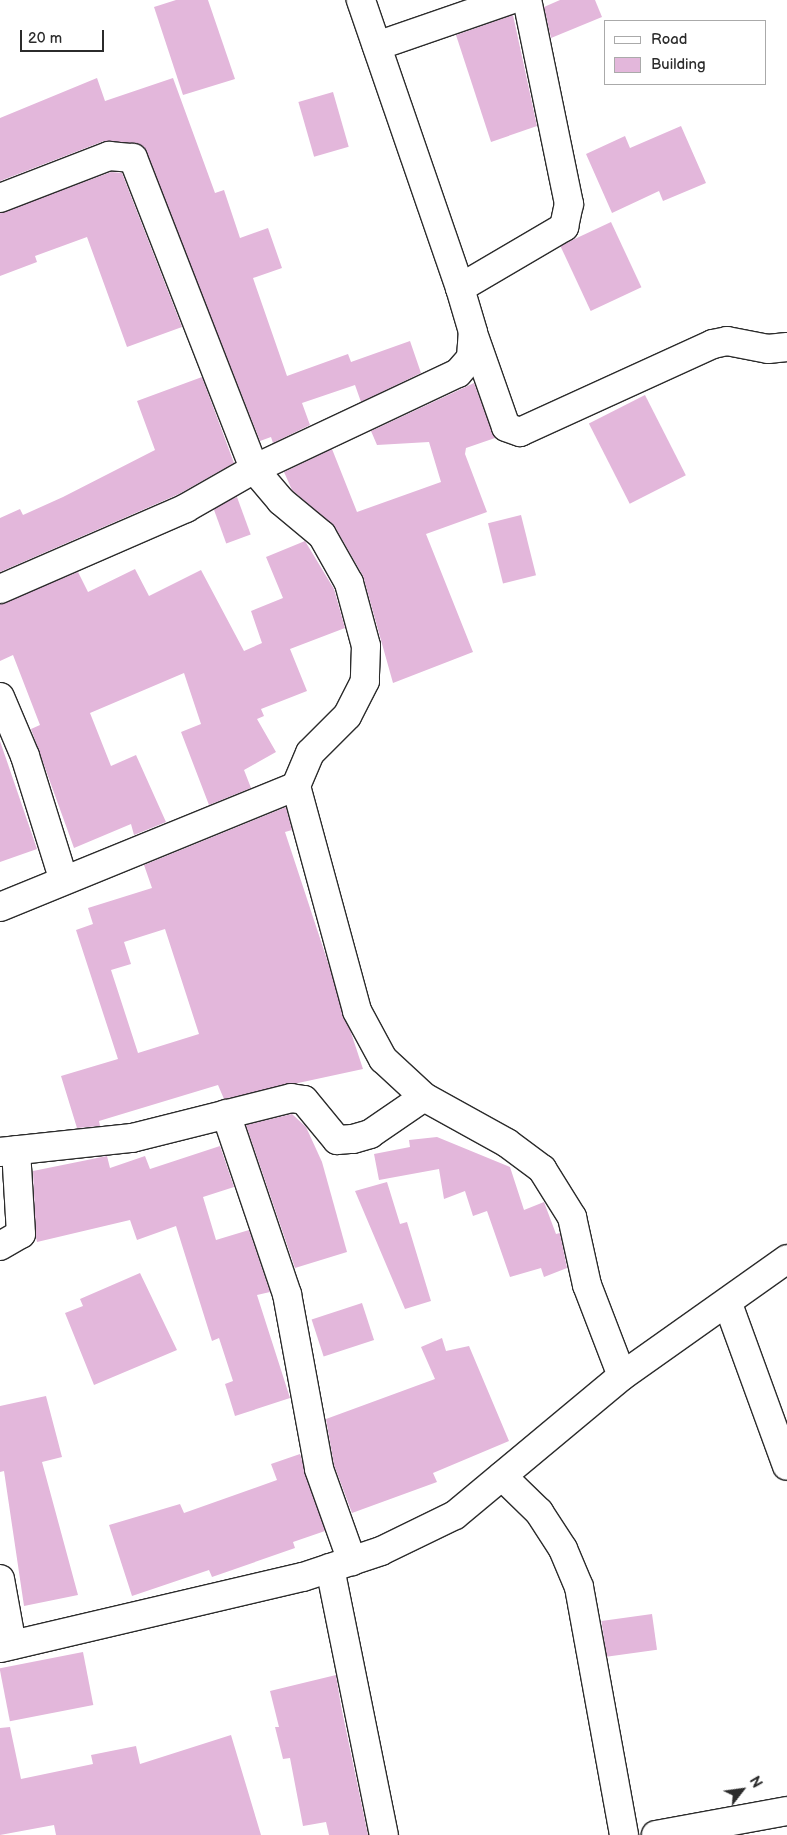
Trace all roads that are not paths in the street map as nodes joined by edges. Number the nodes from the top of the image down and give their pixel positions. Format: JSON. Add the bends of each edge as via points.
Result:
{"nodes":[{"id":1,"x":361,"y":0,"type":"edge"},
{"id":2,"x":510,"y":0,"type":"edge"},
{"id":3,"x":527,"y":0,"type":"edge"},
{"id":4,"x":377,"y":46,"type":"junction"},
{"id":5,"x":0,"y":198,"type":"edge"},
{"id":6,"x":460,"y":288,"type":"junction"},
{"id":7,"x":473,"y":332,"type":"junction"},
{"id":8,"x":787,"y":347,"type":"edge"},
{"id":9,"x":254,"y":469,"type":"junction"},
{"id":10,"x":0,"y":589,"type":"edge"},
{"id":11,"x":0,"y":697,"type":"edge"},
{"id":12,"x":296,"y":786,"type":"junction"},
{"id":13,"x":63,"y":878,"type":"junction"},
{"id":14,"x":0,"y":907,"type":"edge"},
{"id":15,"x":424,"y":1098,"type":"junction"},
{"id":16,"x":226,"y":1114,"type":"junction"},
{"id":17,"x":8,"y":1151,"type":"edge"},
{"id":18,"x":0,"y":1246,"type":"edge"},
{"id":19,"x":787,"y":1259,"type":"edge"},
{"id":20,"x":728,"y":1304,"type":"junction"},
{"id":21,"x":622,"y":1376,"type":"junction"},
{"id":22,"x":787,"y":1466,"type":"edge"},
{"id":23,"x":502,"y":1476,"type":"junction"},
{"id":24,"x":341,"y":1564,"type":"junction"},
{"id":25,"x":0,"y":1579,"type":"edge"},
{"id":26,"x":6,"y":1647,"type":"edge"},
{"id":27,"x":787,"y":1811,"type":"edge"},
{"id":28,"x":384,"y":1835,"type":"edge"},
{"id":29,"x":624,"y":1835,"type":"edge"},
{"id":30,"x":656,"y":1835,"type":"edge"}],
"edges":[{"from":1,"to":4,"type":"street"},
{"from":2,"to":4,"type":"street"},
{"from":3,"to":6,"type":"street","via":[[569,204],[564,227]]},
{"from":4,"to":6,"type":"street"},
{"from":5,"to":9,"type":"street","via":[[109,156],[133,158]]},
{"from":6,"to":7,"type":"street"},
{"from":7,"to":8,"type":"street","via":[[506,428],[520,432],[713,344],[727,341],[768,349]]},
{"from":7,"to":9,"type":"street","via":[[472,358],[458,374]]},
{"from":9,"to":10,"type":"street","via":[[133,534]]},
{"from":9,"to":12,"type":"street","via":[[281,501],[322,535],[349,583],[366,646],[365,680],[347,716],[310,753]]},
{"from":11,"to":13,"type":"street","via":[[25,756]]},
{"from":12,"to":13,"type":"street"},
{"from":12,"to":15,"type":"street","via":[[357,1012],[383,1058]]},
{"from":13,"to":14,"type":"street"},
{"from":15,"to":16,"type":"street","via":[[370,1134],[353,1139],[337,1140],[304,1100],[291,1098]]},
{"from":15,"to":21,"type":"street","via":[[507,1143],[542,1169],[572,1217],[587,1285]]},
{"from":16,"to":17,"type":"street","via":[[132,1138]]},
{"from":16,"to":24,"type":"street","via":[[287,1294],[319,1469]]},
{"from":17,"to":18,"type":"street","via":[[20,1234]]},
{"from":19,"to":20,"type":"street"},
{"from":20,"to":21,"type":"street"},
{"from":20,"to":22,"type":"street"},
{"from":21,"to":23,"type":"street"},
{"from":23,"to":24,"type":"street","via":[[454,1516]]},
{"from":23,"to":29,"type":"street","via":[[539,1512],[563,1549],[579,1587]]},
{"from":24,"to":26,"type":"street"},
{"from":24,"to":28,"type":"street"},
{"from":25,"to":26,"type":"street"},
{"from":27,"to":30,"type":"street"}]}
